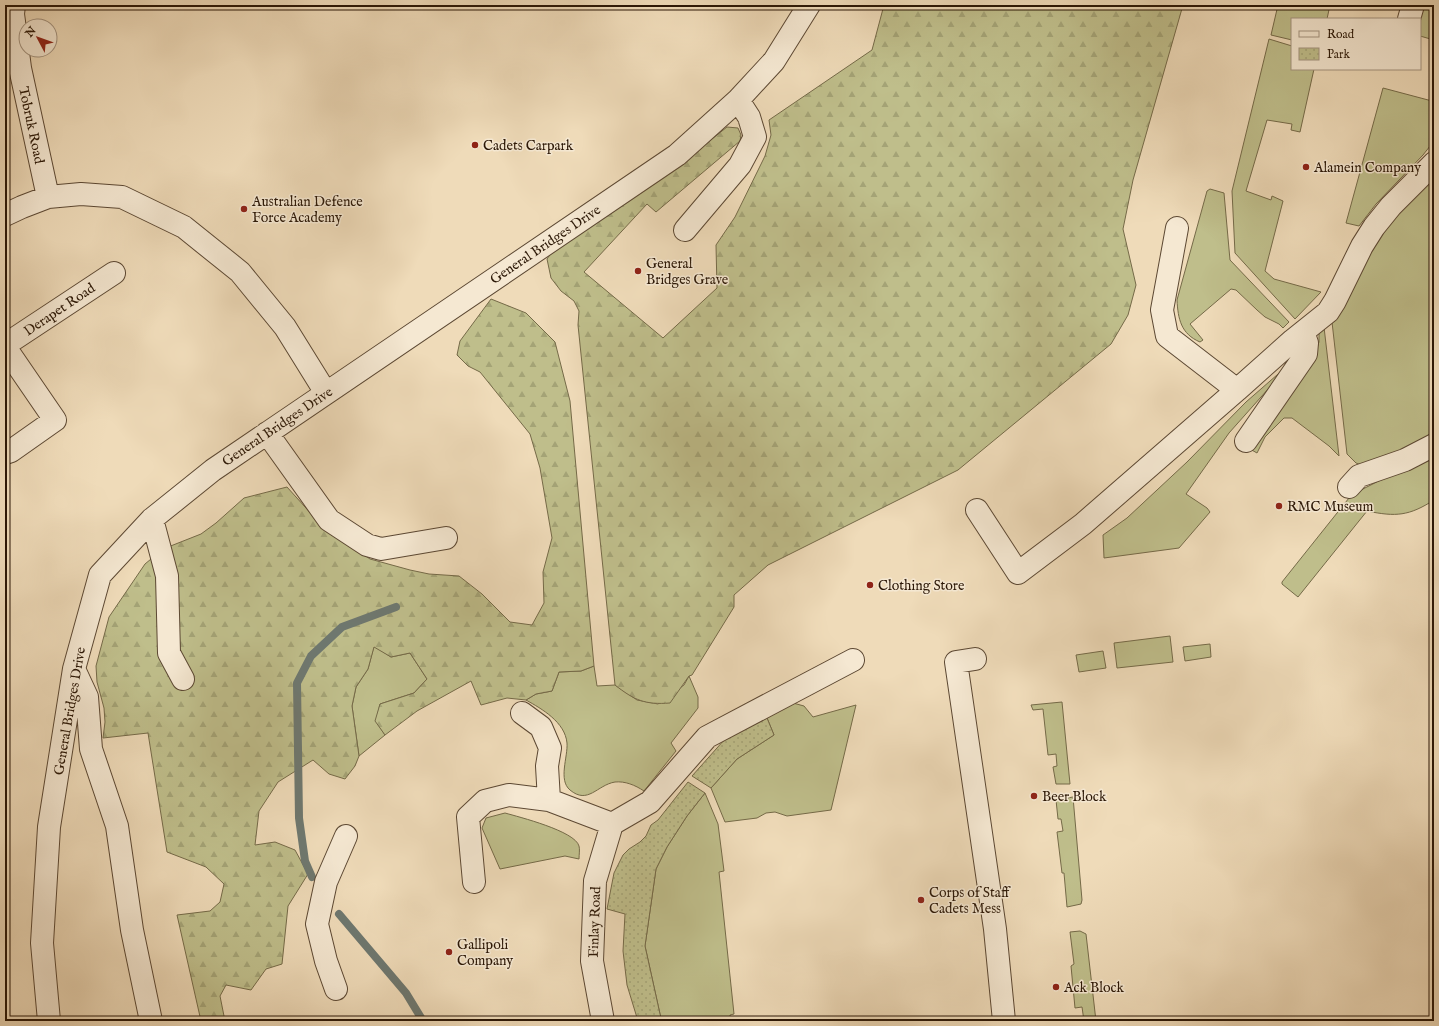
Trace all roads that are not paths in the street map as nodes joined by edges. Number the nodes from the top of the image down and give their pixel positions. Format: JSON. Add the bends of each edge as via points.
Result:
{"nodes":[{"id":1,"x":809,"y":5,"type":"edge"},
{"id":2,"x":1413,"y":5,"type":"edge"},
{"id":3,"x":11,"y":11,"type":"edge"},
{"id":4,"x":1410,"y":18,"type":"edge"},
{"id":5,"x":738,"y":100,"type":"junction"},
{"id":6,"x":1434,"y":163,"type":"edge"},
{"id":7,"x":48,"y":197,"type":"junction"},
{"id":8,"x":5,"y":215,"type":"edge"},
{"id":9,"x":1177,"y":228,"type":"dead end"},
{"id":10,"x":685,"y":230,"type":"dead end"},
{"id":11,"x":114,"y":273,"type":"dead end"},
{"id":12,"x":1303,"y":332,"type":"junction"},
{"id":13,"x":5,"y":346,"type":"edge"},
{"id":14,"x":1237,"y":390,"type":"junction"},
{"id":15,"x":326,"y":394,"type":"junction"},
{"id":16,"x":267,"y":433,"type":"junction"},
{"id":17,"x":1246,"y":440,"type":"dead end"},
{"id":18,"x":1434,"y":446,"type":"edge"},
{"id":19,"x":5,"y":453,"type":"edge"},
{"id":20,"x":1349,"y":487,"type":"dead end"},
{"id":21,"x":977,"y":510,"type":"dead end"},
{"id":22,"x":152,"y":519,"type":"junction"},
{"id":23,"x":446,"y":538,"type":"dead end"},
{"id":24,"x":975,"y":659,"type":"dead end"},
{"id":25,"x":853,"y":660,"type":"dead end"},
{"id":26,"x":74,"y":669,"type":"junction"},
{"id":27,"x":182,"y":679,"type":"dead end"},
{"id":28,"x":522,"y":713,"type":"dead end"},
{"id":29,"x":549,"y":800,"type":"junction"},
{"id":30,"x":612,"y":824,"type":"junction"},
{"id":31,"x":346,"y":836,"type":"dead end"},
{"id":32,"x":474,"y":882,"type":"dead end"},
{"id":33,"x":336,"y":989,"type":"dead end"},
{"id":34,"x":49,"y":1021,"type":"edge"},
{"id":35,"x":151,"y":1021,"type":"edge"},
{"id":36,"x":603,"y":1021,"type":"edge"},
{"id":37,"x":1004,"y":1021,"type":"edge"}],
"edges":[{"from":1,"to":5,"type":"street","name":"General Bridges Drive","via":[[774,61]]},
{"from":2,"to":4,"type":"street"},
{"from":3,"to":7,"type":"street","name":"Tobruk Road","via":[[20,68]]},
{"from":5,"to":10,"type":"street","via":[[749,117],[755,137],[740,165]]},
{"from":5,"to":15,"type":"street","name":"General Bridges Drive","via":[[677,155]]},
{"from":6,"to":12,"type":"street","via":[[1382,217],[1362,246],[1328,312]]},
{"from":7,"to":8,"type":"street"},
{"from":7,"to":15,"type":"street","via":[[81,194],[122,197],[184,227],[240,272],[285,327]]},
{"from":9,"to":14,"type":"street","via":[[1162,310],[1167,336]]},
{"from":11,"to":13,"type":"street","name":"Derapet Road"},
{"from":12,"to":14,"type":"street"},
{"from":12,"to":17,"type":"street","via":[[1307,343],[1306,354]]},
{"from":13,"to":19,"type":"street","via":[[55,420]]},
{"from":14,"to":21,"type":"street","via":[[1083,524],[1018,572]]},
{"from":15,"to":16,"type":"street","name":"General Bridges Drive"},
{"from":16,"to":22,"type":"street","name":"General Bridges Drive","via":[[213,470]]},
{"from":16,"to":23,"type":"street","via":[[329,520],[367,545],[381,549]]},
{"from":18,"to":20,"type":"street","via":[[1405,460],[1359,476]]},
{"from":22,"to":26,"type":"street","name":"General Bridges Drive","via":[[100,575]]},
{"from":22,"to":27,"type":"street","via":[[167,576],[169,653]]},
{"from":24,"to":37,"type":"street","via":[[956,662],[994,929]]},
{"from":25,"to":30,"type":"street","via":[[707,737],[650,802]]},
{"from":26,"to":34,"type":"street","name":"General Bridges Drive","via":[[49,827],[42,943]]},
{"from":26,"to":35,"type":"street","via":[[87,697],[91,749],[117,826],[132,930]]},
{"from":28,"to":29,"type":"street","via":[[541,726],[550,748]]},
{"from":29,"to":30,"type":"street"},
{"from":29,"to":32,"type":"street","via":[[509,795],[485,801],[468,817]]},
{"from":30,"to":36,"type":"street","name":"Finlay Road","via":[[595,881],[592,961]]},
{"from":31,"to":33,"type":"street","via":[[326,882],[317,924]]}]}
